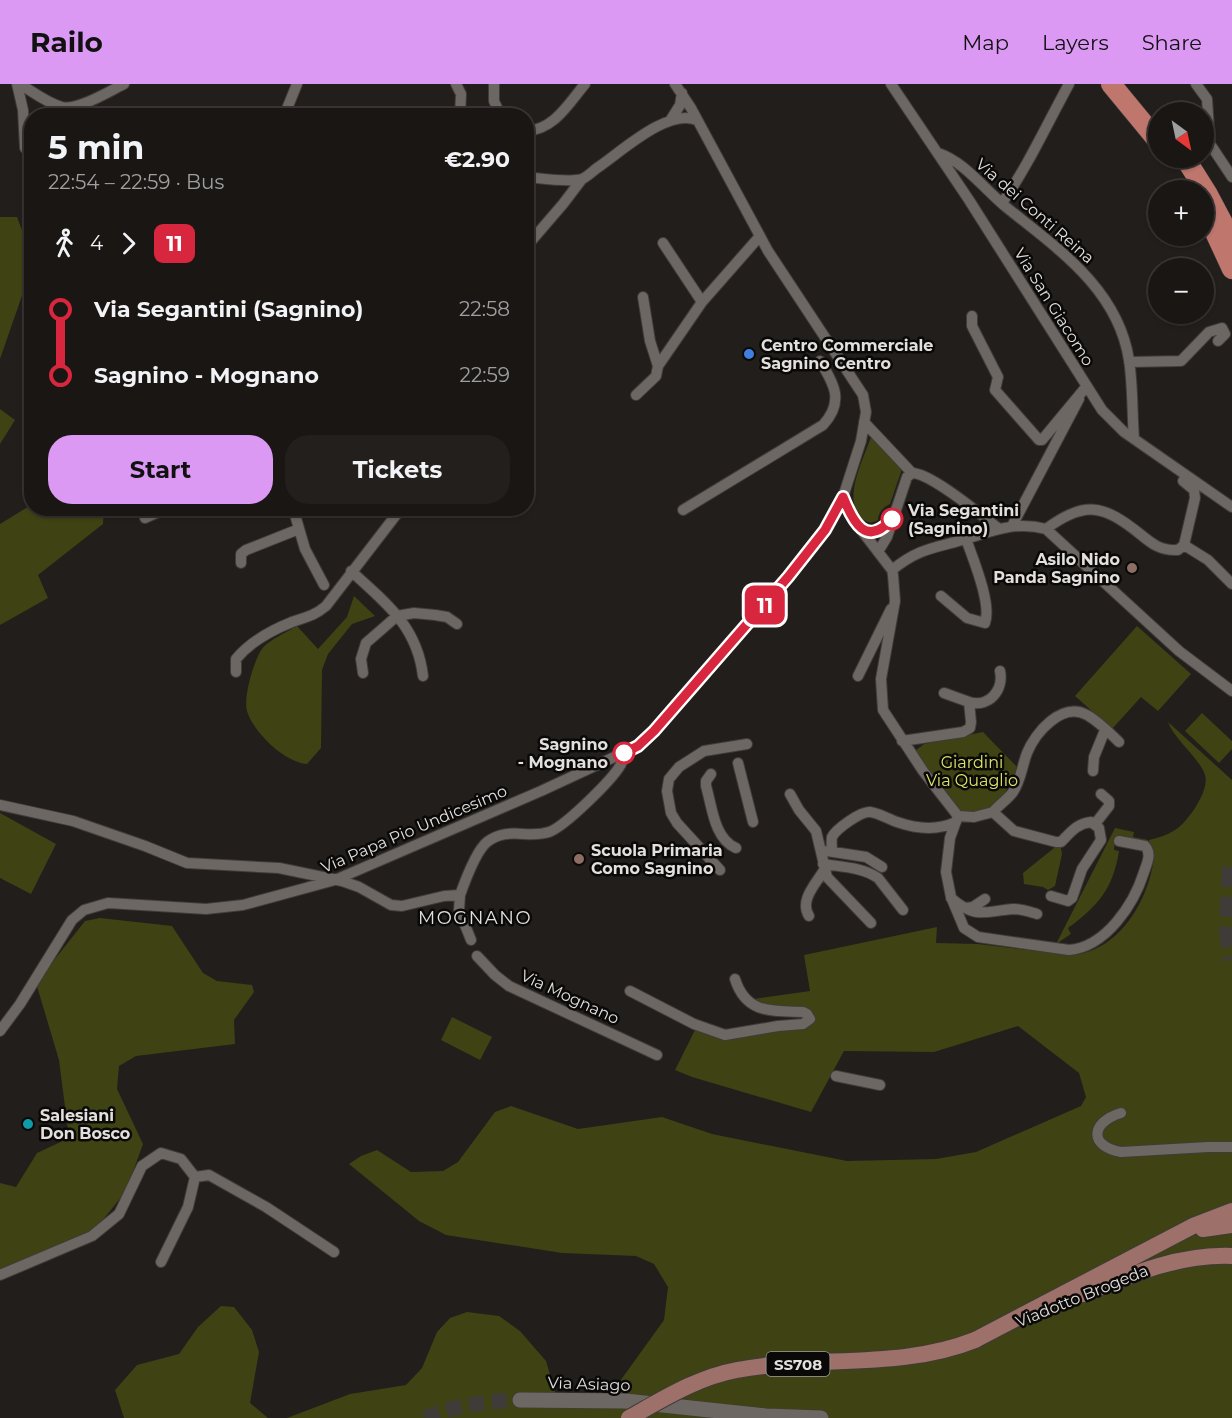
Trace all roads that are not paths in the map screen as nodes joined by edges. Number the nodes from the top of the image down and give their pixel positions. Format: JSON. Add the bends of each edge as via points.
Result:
{"nodes":[{"id":1,"x":19,"y":84,"type":"edge"},
{"id":2,"x":124,"y":84,"type":"edge"},
{"id":3,"x":297,"y":84,"type":"edge"},
{"id":4,"x":456,"y":84,"type":"edge"},
{"id":5,"x":494,"y":84,"type":"edge"},
{"id":6,"x":585,"y":84,"type":"edge"},
{"id":7,"x":891,"y":84,"type":"edge"},
{"id":8,"x":1069,"y":84,"type":"edge"},
{"id":9,"x":1111,"y":84,"type":"edge"},
{"id":10,"x":1128,"y":84,"type":"edge"},
{"id":11,"x":1196,"y":84,"type":"edge"},
{"id":12,"x":678,"y":89,"type":"edge"},
{"id":13,"x":287,"y":108,"type":"edge"},
{"id":14,"x":461,"y":108,"type":"edge"},
{"id":15,"x":497,"y":108,"type":"edge"},
{"id":16,"x":1148,"y":108,"type":"edge"},
{"id":17,"x":698,"y":120,"type":"junction"},
{"id":18,"x":670,"y":121,"type":"junction"},
{"id":19,"x":24,"y":129,"type":"edge"},
{"id":20,"x":1148,"y":129,"type":"edge"},
{"id":21,"x":534,"y":130,"type":"edge"},
{"id":22,"x":938,"y":153,"type":"junction"},
{"id":23,"x":1228,"y":164,"type":"edge"},
{"id":24,"x":1191,"y":168,"type":"edge"},
{"id":25,"x":534,"y":177,"type":"edge"},
{"id":26,"x":1232,"y":177,"type":"edge"},
{"id":27,"x":582,"y":179,"type":"junction"},
{"id":28,"x":1002,"y":203,"type":"junction"},
{"id":29,"x":1214,"y":232,"type":"edge"},
{"id":30,"x":760,"y":236,"type":"junction"},
{"id":31,"x":534,"y":238,"type":"edge"},
{"id":32,"x":1232,"y":240,"type":"edge"},
{"id":33,"x":663,"y":243,"type":"dead end"},
{"id":34,"x":1232,"y":269,"type":"edge"},
{"id":35,"x":643,"y":297,"type":"dead end"},
{"id":36,"x":702,"y":302,"type":"junction"},
{"id":37,"x":972,"y":316,"type":"dead end"},
{"id":38,"x":1218,"y":341,"type":"dead end"},
{"id":39,"x":820,"y":361,"type":"dead end"},
{"id":40,"x":1129,"y":362,"type":"junction"},
{"id":41,"x":658,"y":366,"type":"junction"},
{"id":42,"x":1086,"y":387,"type":"junction"},
{"id":43,"x":636,"y":395,"type":"dead end"},
{"id":44,"x":864,"y":422,"type":"junction"},
{"id":45,"x":1129,"y":436,"type":"junction"},
{"id":46,"x":912,"y":473,"type":"junction"},
{"id":47,"x":843,"y":497,"type":"junction"},
{"id":48,"x":1232,"y":507,"type":"edge"},
{"id":49,"x":683,"y":510,"type":"dead end"},
{"id":50,"x":150,"y":516,"type":"edge"},
{"id":51,"x":295,"y":516,"type":"edge"},
{"id":52,"x":395,"y":516,"type":"edge"},
{"id":53,"x":145,"y":518,"type":"dead end"},
{"id":54,"x":892,"y":519,"type":"junction"},
{"id":55,"x":1012,"y":526,"type":"junction"},
{"id":56,"x":860,"y":528,"type":"junction"},
{"id":57,"x":998,"y":528,"type":"junction"},
{"id":58,"x":1046,"y":529,"type":"junction"},
{"id":59,"x":299,"y":530,"type":"junction"},
{"id":60,"x":966,"y":539,"type":"junction"},
{"id":61,"x":1184,"y":545,"type":"junction"},
{"id":62,"x":878,"y":552,"type":"junction"},
{"id":63,"x":242,"y":562,"type":"dead end"},
{"id":64,"x":892,"y":570,"type":"junction"},
{"id":65,"x":351,"y":571,"type":"junction"},
{"id":66,"x":1232,"y":584,"type":"edge"},
{"id":67,"x":324,"y":585,"type":"dead end"},
{"id":68,"x":941,"y":596,"type":"dead end"},
{"id":69,"x":895,"y":601,"type":"junction"},
{"id":70,"x":397,"y":616,"type":"junction"},
{"id":71,"x":456,"y":624,"type":"dead end"},
{"id":72,"x":1000,"y":671,"type":"dead end"},
{"id":73,"x":236,"y":672,"type":"dead end"},
{"id":74,"x":363,"y":673,"type":"dead end"},
{"id":75,"x":423,"y":676,"type":"dead end"},
{"id":76,"x":858,"y":676,"type":"dead end"},
{"id":77,"x":1232,"y":691,"type":"edge"},
{"id":78,"x":945,"y":693,"type":"dead end"},
{"id":79,"x":969,"y":702,"type":"junction"},
{"id":80,"x":1105,"y":729,"type":"junction"},
{"id":81,"x":902,"y":741,"type":"junction"},
{"id":82,"x":1119,"y":742,"type":"dead end"},
{"id":83,"x":747,"y":744,"type":"dead end"},
{"id":84,"x":624,"y":753,"type":"junction"},
{"id":85,"x":738,"y":763,"type":"dead end"},
{"id":86,"x":1093,"y":771,"type":"dead end"},
{"id":87,"x":711,"y":774,"type":"dead end"},
{"id":88,"x":790,"y":794,"type":"dead end"},
{"id":89,"x":1101,"y":794,"type":"dead end"},
{"id":90,"x":0,"y":806,"type":"edge"},
{"id":91,"x":993,"y":812,"type":"junction"},
{"id":92,"x":957,"y":819,"type":"junction"},
{"id":93,"x":753,"y":822,"type":"dead end"},
{"id":94,"x":1095,"y":824,"type":"junction"},
{"id":95,"x":1119,"y":841,"type":"dead end"},
{"id":96,"x":736,"y":848,"type":"dead end"},
{"id":97,"x":826,"y":851,"type":"junction"},
{"id":98,"x":824,"y":867,"type":"junction"},
{"id":99,"x":882,"y":867,"type":"dead end"},
{"id":100,"x":720,"y":870,"type":"dead end"},
{"id":101,"x":336,"y":880,"type":"junction"},
{"id":102,"x":460,"y":895,"type":"junction"},
{"id":103,"x":1051,"y":896,"type":"dead end"},
{"id":104,"x":951,"y":897,"type":"junction"},
{"id":105,"x":985,"y":899,"type":"dead end"},
{"id":106,"x":965,"y":908,"type":"junction"},
{"id":107,"x":903,"y":910,"type":"dead end"},
{"id":108,"x":1037,"y":914,"type":"dead end"},
{"id":109,"x":809,"y":916,"type":"dead end"},
{"id":110,"x":871,"y":923,"type":"dead end"},
{"id":111,"x":471,"y":940,"type":"dead end"},
{"id":112,"x":477,"y":956,"type":"dead end"},
{"id":113,"x":735,"y":979,"type":"dead end"},
{"id":114,"x":630,"y":991,"type":"dead end"},
{"id":115,"x":0,"y":1031,"type":"edge"},
{"id":116,"x":657,"y":1055,"type":"dead end"},
{"id":117,"x":836,"y":1076,"type":"dead end"},
{"id":118,"x":880,"y":1085,"type":"dead end"},
{"id":119,"x":1121,"y":1113,"type":"dead end"},
{"id":120,"x":1232,"y":1148,"type":"edge"},
{"id":121,"x":195,"y":1177,"type":"junction"},
{"id":122,"x":1232,"y":1211,"type":"edge"},
{"id":123,"x":1232,"y":1225,"type":"edge"},
{"id":124,"x":1157,"y":1245,"type":"junction"},
{"id":125,"x":334,"y":1252,"type":"dead end"},
{"id":126,"x":1232,"y":1256,"type":"edge"},
{"id":127,"x":161,"y":1262,"type":"dead end"},
{"id":128,"x":0,"y":1275,"type":"edge"},
{"id":129,"x":975,"y":1340,"type":"junction"},
{"id":130,"x":520,"y":1400,"type":"tunnel mouth"},
{"id":131,"x":662,"y":1406,"type":"junction"},
{"id":132,"x":766,"y":1416,"type":"junction"},
{"id":133,"x":629,"y":1418,"type":"edge"},
{"id":134,"x":644,"y":1418,"type":"edge"},
{"id":135,"x":677,"y":1418,"type":"edge"},
{"id":136,"x":747,"y":1418,"type":"edge"},
{"id":137,"x":821,"y":1418,"type":"edge"}],
"edges":[{"from":1,"to":2,"type":"street","via":[[68,108]]},
{"from":1,"to":19,"type":"street"},
{"from":3,"to":13,"type":"street"},
{"from":4,"to":14,"type":"street"},
{"from":5,"to":15,"type":"street"},
{"from":6,"to":21,"type":"street","via":[[554,120]]},
{"from":7,"to":22,"type":"street","name":"Via San Giacomo"},
{"from":8,"to":28,"type":"street","via":[[1022,174]]},
{"from":9,"to":20,"type":"highway"},
{"from":10,"to":16,"type":"highway"},
{"from":11,"to":23,"type":"street","via":[[1207,99],[1210,144]]},
{"from":12,"to":17,"type":"street","name":"Via Papa Pio Undicesimo"},
{"from":12,"to":18,"type":"street","via":[[680,105]]},
{"from":17,"to":18,"type":"street"},
{"from":17,"to":30,"type":"street","name":"Via Papa Pio Undicesimo"},
{"from":18,"to":27,"type":"street","via":[[644,134]]},
{"from":22,"to":28,"type":"street","name":"Via dei Conti Reina","via":[[958,164]]},
{"from":22,"to":42,"type":"street","name":"Via San Giacomo","via":[[1041,324],[1062,340]]},
{"from":23,"to":26,"type":"street"},
{"from":24,"to":32,"type":"highway"},
{"from":25,"to":27,"type":"street"},
{"from":27,"to":31,"type":"street"},
{"from":28,"to":40,"type":"street","name":"Via dei Conti Reina","via":[[1068,258],[1101,293],[1121,331]]},
{"from":29,"to":34,"type":"highway"},
{"from":30,"to":36,"type":"street"},
{"from":30,"to":44,"type":"street","name":"Via Papa Pio Undicesimo","via":[[860,389],[866,406]]},
{"from":33,"to":36,"type":"street"},
{"from":35,"to":41,"type":"street"},
{"from":36,"to":41,"type":"street"},
{"from":37,"to":42,"type":"street","via":[[972,326],[998,377],[995,390],[1039,440]]},
{"from":38,"to":40,"type":"street","via":[[1225,334],[1222,328],[1209,332],[1181,361]]},
{"from":39,"to":49,"type":"street","via":[[837,402],[823,425]]},
{"from":40,"to":45,"type":"street","name":"Via dei Conti Reina"},
{"from":41,"to":43,"type":"street","via":[[657,376]]},
{"from":42,"to":45,"type":"street","name":"Via San Giacomo","via":[[1102,410]]},
{"from":42,"to":55,"type":"street"},
{"from":44,"to":46,"type":"street"},
{"from":44,"to":47,"type":"street","name":"Via Papa Pio Undicesimo"},
{"from":45,"to":48,"type":"street","name":"Via San Giacomo"},
{"from":45,"to":61,"type":"street","via":[[1127,440],[1194,490]]},
{"from":46,"to":54,"type":"street"},
{"from":46,"to":57,"type":"street","via":[[943,488]]},
{"from":47,"to":56,"type":"street"},
{"from":47,"to":84,"type":"street","name":"Via Papa Pio Undicesimo","via":[[825,530],[775,593],[659,725],[638,746]]},
{"from":50,"to":53,"type":"street"},
{"from":51,"to":59,"type":"street"},
{"from":52,"to":65,"type":"street"},
{"from":54,"to":56,"type":"street","via":[[876,531]]},
{"from":54,"to":62,"type":"street"},
{"from":55,"to":57,"type":"street"},
{"from":55,"to":58,"type":"street"},
{"from":56,"to":62,"type":"street"},
{"from":57,"to":60,"type":"street"},
{"from":58,"to":61,"type":"street","via":[[1070,515],[1100,510],[1125,522],[1158,548],[1178,550]]},
{"from":58,"to":77,"type":"street","via":[[1172,644]]},
{"from":59,"to":63,"type":"street","via":[[246,550],[241,554]]},
{"from":59,"to":67,"type":"street"},
{"from":60,"to":64,"type":"street","via":[[917,552]]},
{"from":60,"to":68,"type":"street","via":[[982,590],[988,617],[985,623],[966,618]]},
{"from":61,"to":66,"type":"street","via":[[1208,560]]},
{"from":62,"to":64,"type":"street"},
{"from":64,"to":69,"type":"street"},
{"from":65,"to":70,"type":"street"},
{"from":65,"to":73,"type":"street","via":[[316,615],[276,629],[241,653],[236,659]]},
{"from":69,"to":76,"type":"street"},
{"from":69,"to":81,"type":"street","via":[[881,694],[883,710]]},
{"from":70,"to":71,"type":"street","via":[[435,615]]},
{"from":70,"to":74,"type":"street","via":[[366,643],[361,659]]},
{"from":70,"to":75,"type":"street","via":[[413,637]]},
{"from":72,"to":79,"type":"street","via":[[1000,686],[995,695],[982,703]]},
{"from":78,"to":79,"type":"street"},
{"from":79,"to":81,"type":"street","via":[[971,722],[967,730]]},
{"from":80,"to":82,"type":"street"},
{"from":80,"to":86,"type":"street","via":[[1089,756]]},
{"from":80,"to":91,"type":"street","via":[[1079,712],[1054,719],[1027,751],[1012,793]]},
{"from":81,"to":92,"type":"street"},
{"from":83,"to":100,"type":"street","via":[[704,751],[679,767],[669,779],[671,813]]},
{"from":84,"to":101,"type":"street","name":"Via Papa Pio Undicesimo"},
{"from":84,"to":102,"type":"street","via":[[618,768],[593,796],[552,831],[514,832],[488,841]]},
{"from":85,"to":93,"type":"street"},
{"from":87,"to":96,"type":"street","via":[[706,786],[720,834]]},
{"from":88,"to":97,"type":"street"},
{"from":89,"to":94,"type":"street","via":[[1109,806]]},
{"from":90,"to":101,"type":"street","via":[[73,821],[187,863],[279,868]]},
{"from":91,"to":92,"type":"street"},
{"from":91,"to":94,"type":"street","via":[[1014,831],[1056,842],[1061,842],[1078,825]]},
{"from":92,"to":97,"type":"street","via":[[945,827],[921,828],[864,813],[835,833]]},
{"from":92,"to":104,"type":"street","via":[[947,855]]},
{"from":94,"to":103,"type":"street","via":[[1101,840],[1082,869],[1072,898],[1068,901]]},
{"from":95,"to":104,"type":"street","via":[[1147,849],[1140,883],[1117,922],[1076,949],[972,935],[961,924]]},
{"from":97,"to":98,"type":"street"},
{"from":97,"to":99,"type":"street","via":[[866,856]]},
{"from":98,"to":107,"type":"street","via":[[873,874]]},
{"from":98,"to":109,"type":"street","via":[[805,900]]},
{"from":98,"to":110,"type":"street","via":[[835,888]]},
{"from":101,"to":102,"type":"street","via":[[391,905]]},
{"from":101,"to":115,"type":"street","name":"Via Papa Pio Undicesimo","via":[[243,905],[206,909],[108,903],[84,910],[68,926]]},
{"from":102,"to":111,"type":"street","via":[[459,910]]},
{"from":104,"to":106,"type":"street"},
{"from":105,"to":106,"type":"street","via":[[973,908]]},
{"from":106,"to":108,"type":"street","via":[[989,914],[1014,909]]},
{"from":112,"to":116,"type":"street","name":"Via Mognano","via":[[508,986]]},
{"from":113,"to":114,"type":"street","via":[[739,992],[749,1002],[776,1011],[803,1012],[810,1019],[803,1024],[725,1035],[694,1024]]},
{"from":117,"to":118,"type":"street"},
{"from":119,"to":120,"type":"street","via":[[1110,1116],[1098,1129],[1103,1146],[1112,1150]]},
{"from":121,"to":125,"type":"street","via":[[210,1175]]},
{"from":121,"to":127,"type":"street","via":[[188,1207]]},
{"from":121,"to":128,"type":"street","via":[[181,1159],[161,1153],[142,1166],[119,1214],[92,1236]]},
{"from":122,"to":124,"type":"main road","number":"SS708"},
{"from":123,"to":124,"type":"main road","number":"SS708","via":[[1196,1231]]},
{"from":124,"to":129,"type":"main road","name":"Viadotto Brogeda","number":"SS708"},
{"from":126,"to":129,"type":"main road","name":"Viadotto Brogeda","number":"SS708","via":[[1191,1258],[1141,1271]]},
{"from":129,"to":133,"type":"main road","name":"Viadotto Brogeda","number":"SS708","bridge":true,"via":[[906,1357],[734,1370],[695,1383]]},
{"from":130,"to":131,"type":"street","name":"Via Asiago","via":[[625,1401]]},
{"from":131,"to":132,"type":"street","name":"Via Asiago"},
{"from":131,"to":134,"type":"street","via":[[649,1409]]},
{"from":131,"to":135,"type":"street","via":[[673,1410]]},
{"from":132,"to":136,"type":"street","name":"Via Asiago"},
{"from":132,"to":137,"type":"street","name":"Via Asiago"}]}
